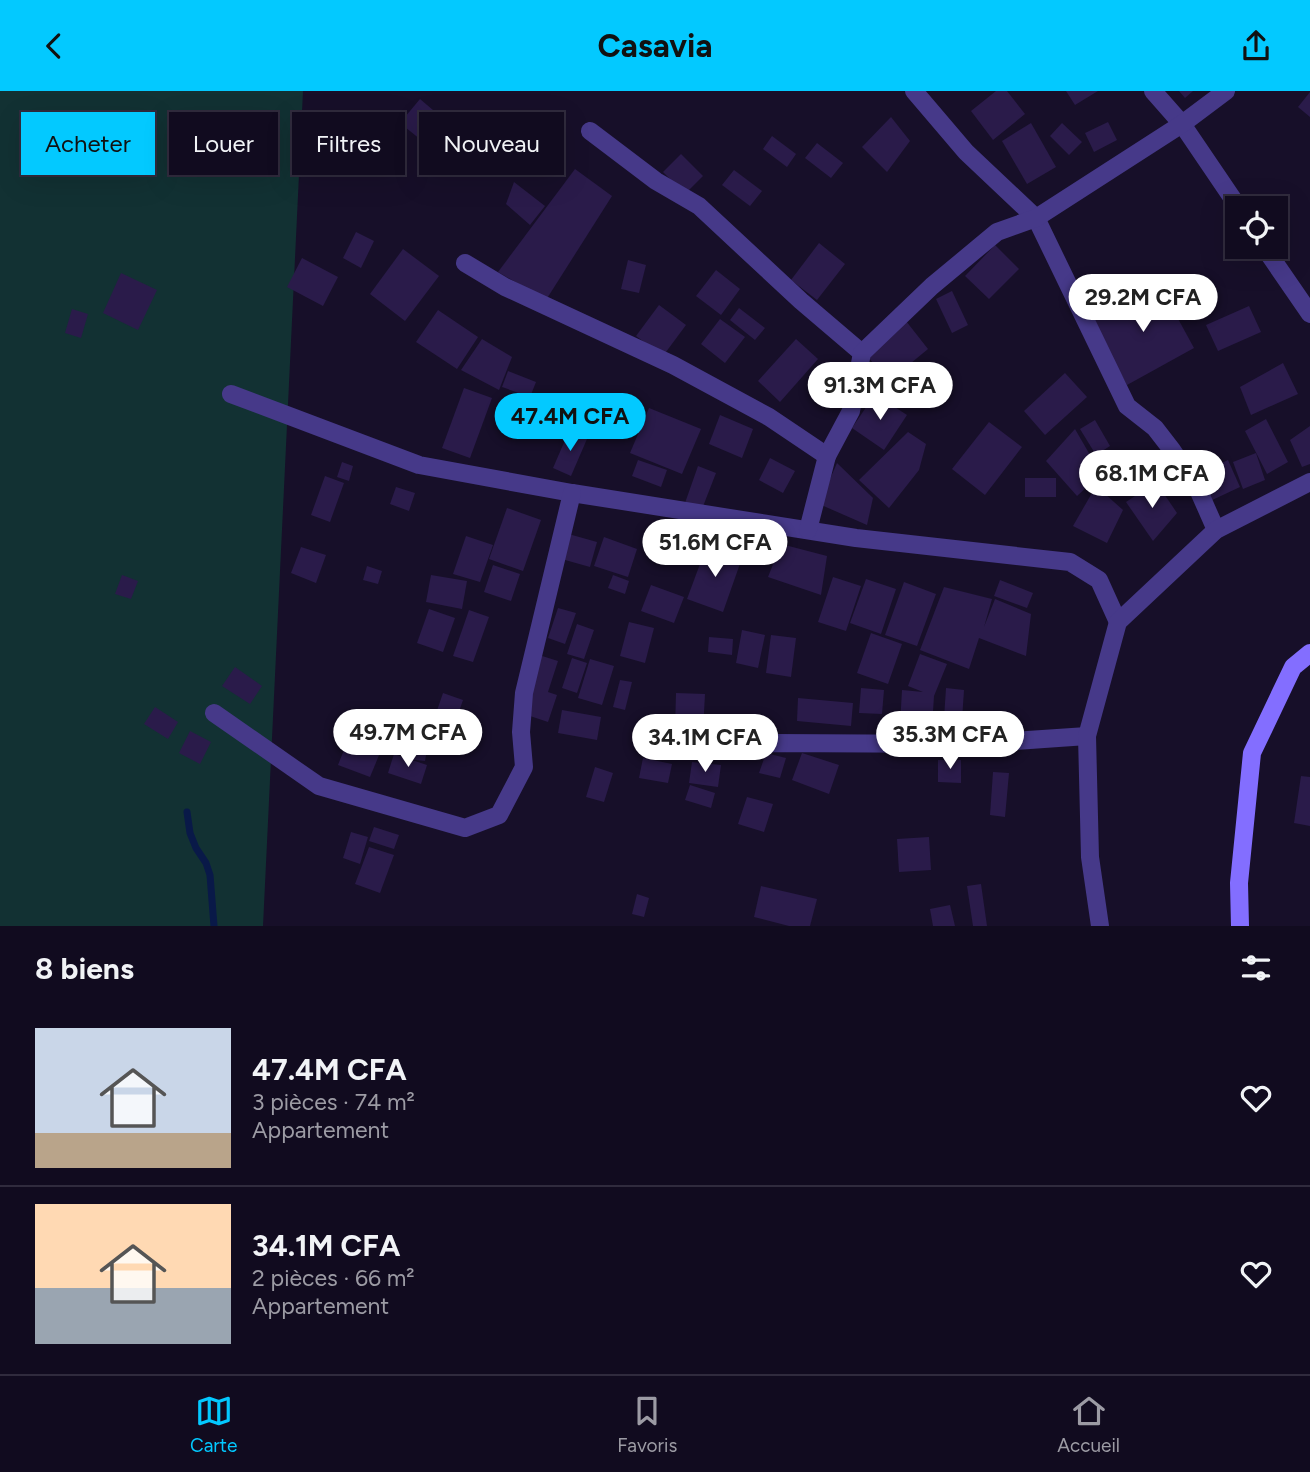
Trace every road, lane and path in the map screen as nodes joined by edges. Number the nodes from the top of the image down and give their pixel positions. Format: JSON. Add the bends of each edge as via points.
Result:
{"nodes":[{"id":1,"x":914,"y":91,"type":"edge"},
{"id":2,"x":1153,"y":91,"type":"edge"},
{"id":3,"x":1226,"y":91,"type":"edge"},
{"id":4,"x":1182,"y":124,"type":"junction"},
{"id":5,"x":590,"y":131,"type":"dead end"},
{"id":6,"x":1231,"y":196,"type":"edge"},
{"id":7,"x":1037,"y":218,"type":"junction"},
{"id":8,"x":1273,"y":259,"type":"edge"},
{"id":9,"x":465,"y":263,"type":"dead end"},
{"id":10,"x":1310,"y":314,"type":"edge"},
{"id":11,"x":862,"y":353,"type":"junction"},
{"id":12,"x":231,"y":394,"type":"dead end"},
{"id":13,"x":827,"y":456,"type":"junction"},
{"id":14,"x":1310,"y":482,"type":"edge"},
{"id":15,"x":572,"y":492,"type":"junction"},
{"id":16,"x":808,"y":530,"type":"junction"},
{"id":17,"x":1216,"y":530,"type":"junction"},
{"id":18,"x":1118,"y":622,"type":"junction"},
{"id":19,"x":1310,"y":653,"type":"edge"},
{"id":20,"x":214,"y":713,"type":"dead end"},
{"id":21,"x":1087,"y":736,"type":"junction"},
{"id":22,"x":672,"y":748,"type":"dead end"},
{"id":23,"x":1100,"y":926,"type":"edge"},
{"id":24,"x":1240,"y":926,"type":"edge"}],
"edges":[{"from":1,"to":7,"type":"street","via":[[966,152]]},
{"from":2,"to":4,"type":"street"},
{"from":3,"to":4,"type":"street"},
{"from":4,"to":6,"type":"street"},
{"from":4,"to":7,"type":"street"},
{"from":5,"to":11,"type":"street","via":[[656,181],[699,206]]},
{"from":7,"to":11,"type":"street","via":[[997,232]]},
{"from":7,"to":17,"type":"street","via":[[1127,405],[1155,428],[1172,450],[1197,487]]},
{"from":8,"to":10,"type":"street"},
{"from":9,"to":13,"type":"street","via":[[505,287],[673,365],[769,417]]},
{"from":11,"to":13,"type":"street","via":[[851,411]]},
{"from":12,"to":15,"type":"street","via":[[419,465]]},
{"from":13,"to":16,"type":"street"},
{"from":14,"to":17,"type":"street"},
{"from":15,"to":16,"type":"street"},
{"from":15,"to":20,"type":"street","via":[[524,694],[524,767],[499,815],[465,828],[318,786]]},
{"from":16,"to":18,"type":"street","via":[[1070,562],[1099,580]]},
{"from":17,"to":18,"type":"street"},
{"from":18,"to":21,"type":"street"},
{"from":19,"to":24,"type":"main road","via":[[1293,667],[1252,753],[1239,883]]},
{"from":21,"to":22,"type":"street","via":[[970,744],[771,743]]},
{"from":21,"to":23,"type":"street","via":[[1090,857]]}]}
